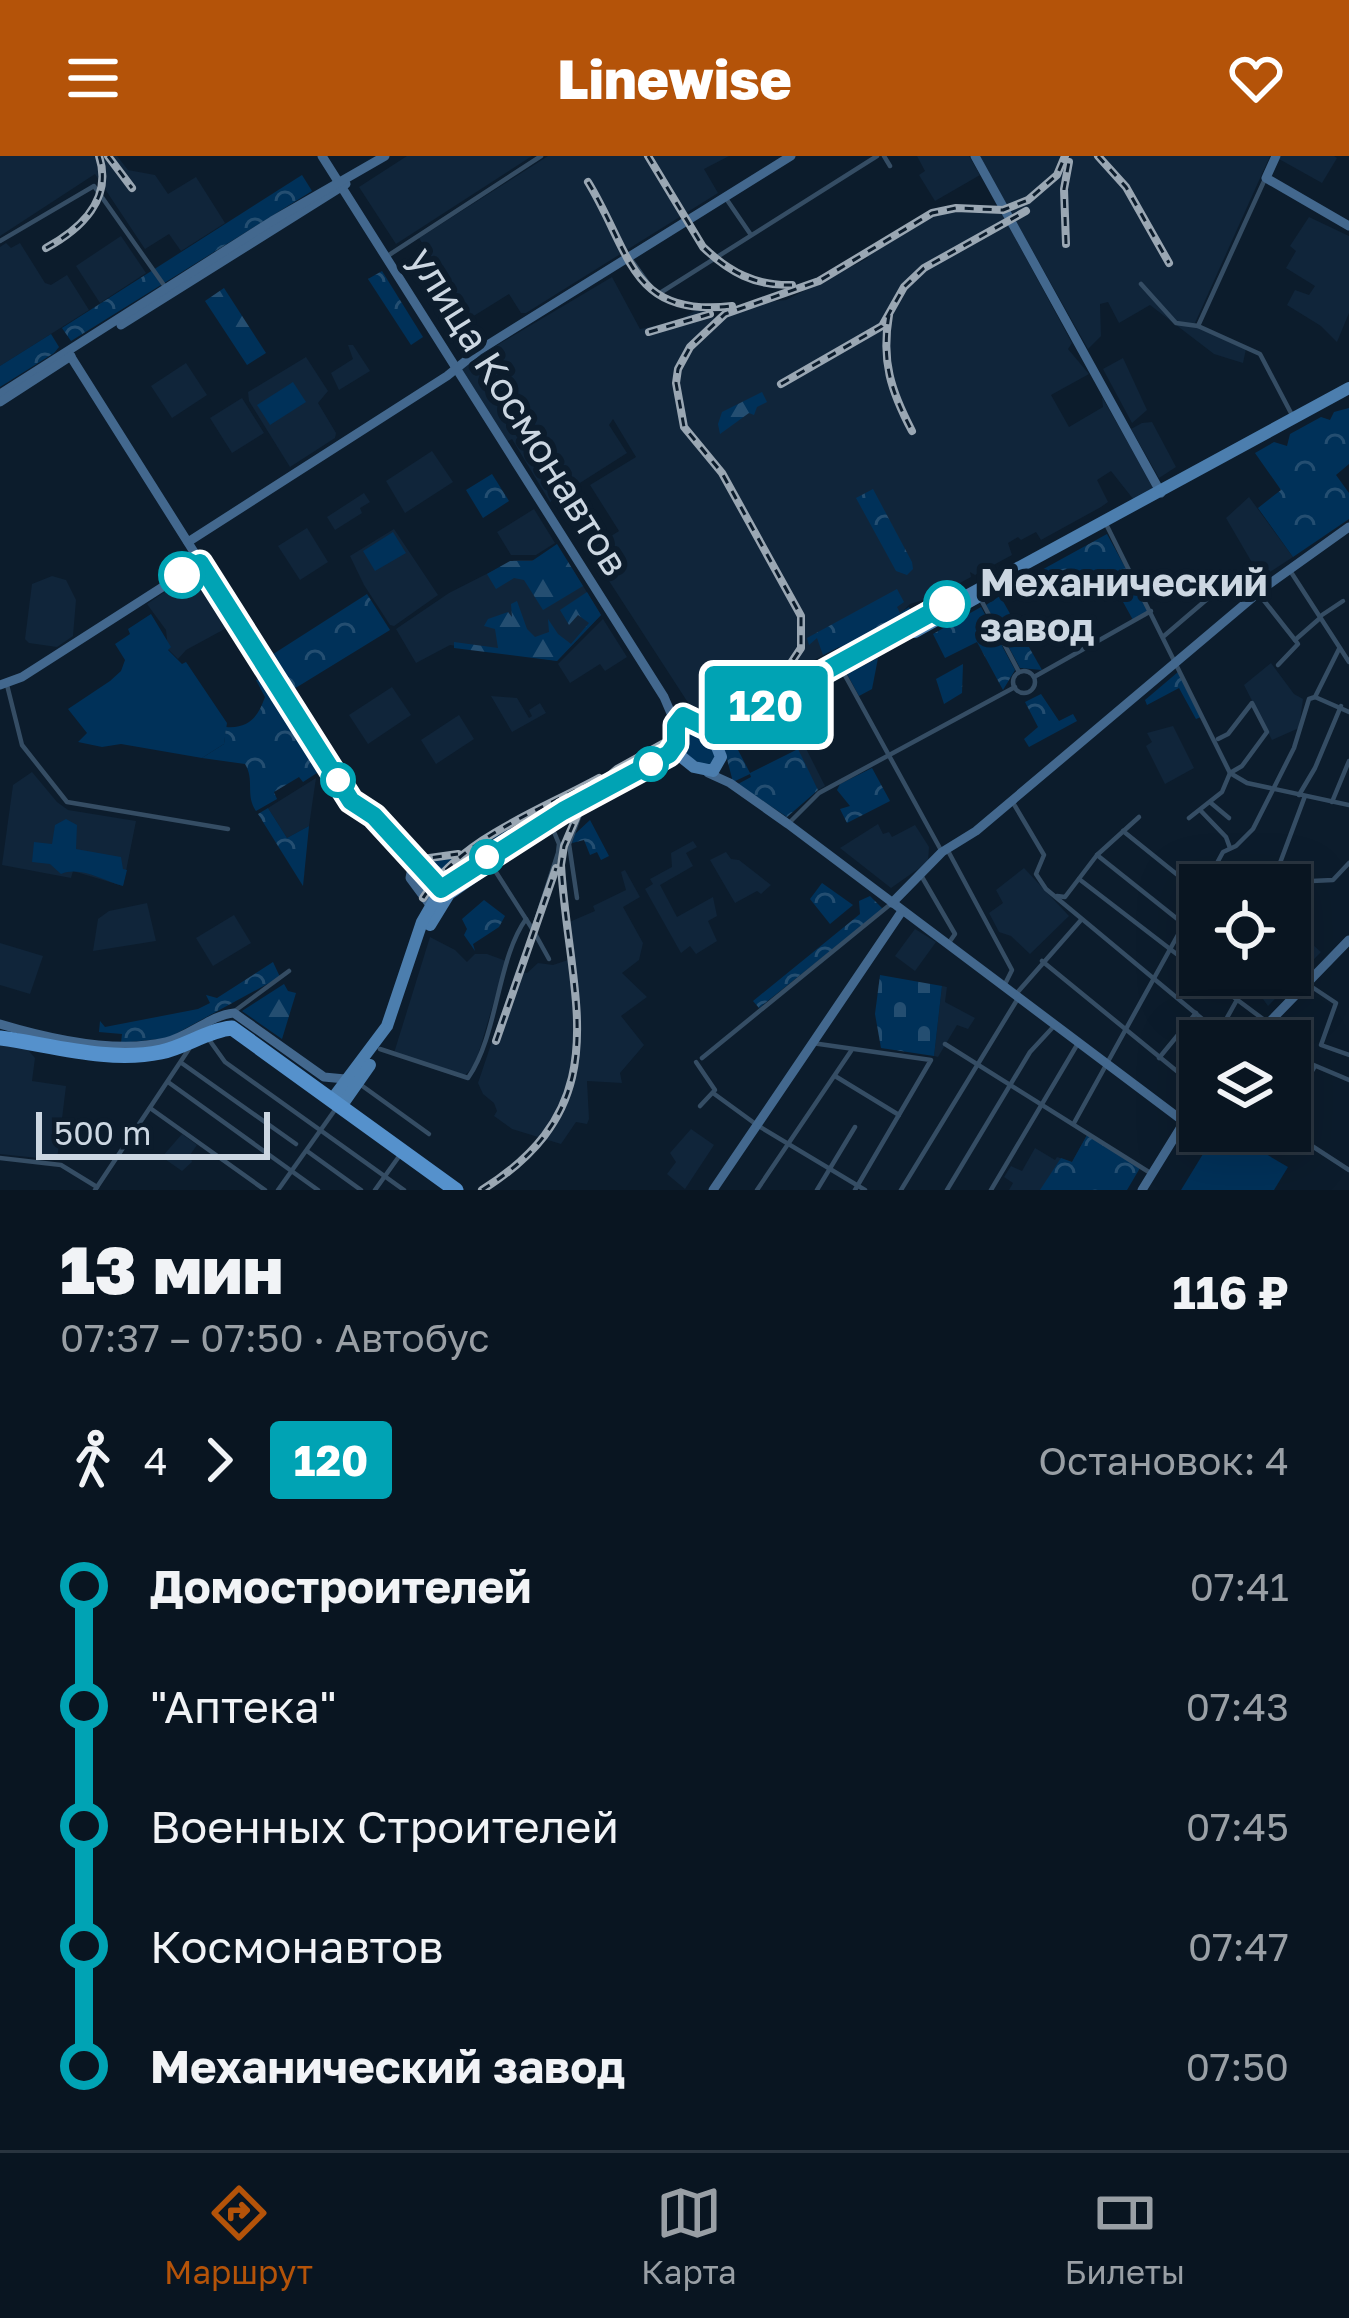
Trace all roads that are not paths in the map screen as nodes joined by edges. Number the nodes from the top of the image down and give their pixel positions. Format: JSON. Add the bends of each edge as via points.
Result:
{"nodes":[{"id":1,"x":322,"y":156,"type":"edge"},
{"id":2,"x":385,"y":156,"type":"edge"},
{"id":3,"x":541,"y":156,"type":"edge"},
{"id":4,"x":791,"y":156,"type":"edge"},
{"id":5,"x":880,"y":156,"type":"edge"},
{"id":6,"x":975,"y":156,"type":"edge"},
{"id":7,"x":1276,"y":156,"type":"edge"},
{"id":8,"x":890,"y":166,"type":"dead end"},
{"id":9,"x":1266,"y":178,"type":"junction"},
{"id":10,"x":340,"y":184,"type":"junction"},
{"id":11,"x":725,"y":197,"type":"junction"},
{"id":12,"x":1349,"y":226,"type":"edge"},
{"id":13,"x":751,"y":235,"type":"junction"},
{"id":14,"x":0,"y":241,"type":"edge"},
{"id":15,"x":386,"y":257,"type":"junction"},
{"id":16,"x":630,"y":258,"type":"junction"},
{"id":17,"x":1141,"y":284,"type":"dead end"},
{"id":18,"x":166,"y":288,"type":"junction"},
{"id":19,"x":1198,"y":326,"type":"junction"},
{"id":20,"x":70,"y":357,"type":"junction"},
{"id":21,"x":457,"y":367,"type":"junction"},
{"id":22,"x":1349,"y":393,"type":"edge"},
{"id":23,"x":0,"y":398,"type":"edge"},
{"id":24,"x":1294,"y":417,"type":"junction"},
{"id":25,"x":1161,"y":492,"type":"junction"},
{"id":26,"x":1107,"y":526,"type":"junction"},
{"id":27,"x":1349,"y":527,"type":"edge"},
{"id":28,"x":188,"y":542,"type":"junction"},
{"id":29,"x":200,"y":563,"type":"junction"},
{"id":30,"x":1289,"y":569,"type":"junction"},
{"id":31,"x":1256,"y":595,"type":"junction"},
{"id":32,"x":979,"y":596,"type":"junction"},
{"id":33,"x":1343,"y":601,"type":"dead end"},
{"id":34,"x":954,"y":606,"type":"junction"},
{"id":35,"x":1151,"y":611,"type":"junction"},
{"id":36,"x":1321,"y":617,"type":"junction"},
{"id":37,"x":1164,"y":636,"type":"junction"},
{"id":38,"x":1295,"y":640,"type":"junction"},
{"id":39,"x":1339,"y":649,"type":"junction"},
{"id":40,"x":1177,"y":662,"type":"junction"},
{"id":41,"x":1349,"y":662,"type":"edge"},
{"id":42,"x":1278,"y":665,"type":"dead end"},
{"id":43,"x":842,"y":670,"type":"junction"},
{"id":44,"x":1019,"y":672,"type":"junction"},
{"id":45,"x":1034,"y":677,"type":"junction"},
{"id":46,"x":3,"y":685,"type":"edge"},
{"id":47,"x":1015,"y":687,"type":"junction"},
{"id":48,"x":1315,"y":697,"type":"junction"},
{"id":49,"x":664,"y":698,"type":"junction"},
{"id":50,"x":1341,"y":706,"type":"junction"},
{"id":51,"x":1349,"y":712,"type":"edge"},
{"id":52,"x":692,"y":718,"type":"junction"},
{"id":53,"x":676,"y":725,"type":"junction"},
{"id":54,"x":710,"y":729,"type":"junction"},
{"id":55,"x":1216,"y":740,"type":"junction"},
{"id":56,"x":676,"y":744,"type":"junction"},
{"id":57,"x":719,"y":751,"type":"junction"},
{"id":58,"x":889,"y":756,"type":"junction"},
{"id":59,"x":1349,"y":761,"type":"edge"},
{"id":60,"x":686,"y":762,"type":"junction"},
{"id":61,"x":703,"y":771,"type":"junction"},
{"id":62,"x":1233,"y":775,"type":"junction"},
{"id":63,"x":730,"y":783,"type":"junction"},
{"id":64,"x":1272,"y":789,"type":"junction"},
{"id":65,"x":1302,"y":795,"type":"junction"},
{"id":66,"x":1012,"y":801,"type":"junction"},
{"id":67,"x":1332,"y":802,"type":"junction"},
{"id":68,"x":1211,"y":803,"type":"junction"},
{"id":69,"x":1349,"y":805,"type":"edge"},
{"id":70,"x":582,"y":809,"type":"junction"},
{"id":71,"x":1200,"y":810,"type":"junction"},
{"id":72,"x":1139,"y":818,"type":"dead end"},
{"id":73,"x":1189,"y":818,"type":"dead end"},
{"id":74,"x":1229,"y":818,"type":"dead end"},
{"id":75,"x":788,"y":824,"type":"junction"},
{"id":76,"x":553,"y":827,"type":"junction"},
{"id":77,"x":228,"y":830,"type":"dead end"},
{"id":78,"x":1123,"y":831,"type":"junction"},
{"id":79,"x":560,"y":844,"type":"junction"},
{"id":80,"x":568,"y":844,"type":"junction"},
{"id":81,"x":944,"y":850,"type":"junction"},
{"id":82,"x":1227,"y":850,"type":"junction"},
{"id":83,"x":1097,"y":855,"type":"junction"},
{"id":84,"x":1349,"y":862,"type":"edge"},
{"id":85,"x":413,"y":863,"type":"junction"},
{"id":86,"x":491,"y":864,"type":"junction"},
{"id":87,"x":1218,"y":864,"type":"edge"},
{"id":88,"x":1279,"y":864,"type":"edge"},
{"id":89,"x":916,"y":876,"type":"junction"},
{"id":90,"x":1179,"y":877,"type":"edge"},
{"id":91,"x":1079,"y":879,"type":"junction"},
{"id":92,"x":1311,"y":881,"type":"edge"},
{"id":93,"x":871,"y":886,"type":"junction"},
{"id":94,"x":445,"y":892,"type":"junction"},
{"id":95,"x":1057,"y":896,"type":"junction"},
{"id":96,"x":577,"y":898,"type":"dead end"},
{"id":97,"x":892,"y":903,"type":"junction"},
{"id":98,"x":430,"y":905,"type":"junction"},
{"id":99,"x":902,"y":911,"type":"junction"},
{"id":100,"x":526,"y":919,"type":"junction"},
{"id":101,"x":1082,"y":920,"type":"junction"},
{"id":102,"x":1179,"y":921,"type":"edge"},
{"id":103,"x":533,"y":929,"type":"junction"},
{"id":104,"x":1179,"y":931,"type":"edge"},
{"id":105,"x":1349,"y":940,"type":"edge"},
{"id":106,"x":948,"y":945,"type":"junction"},
{"id":107,"x":1168,"y":950,"type":"junction"},
{"id":108,"x":1339,"y":951,"type":"junction"},
{"id":109,"x":549,"y":958,"type":"dead end"},
{"id":110,"x":1179,"y":958,"type":"edge"},
{"id":111,"x":1042,"y":961,"type":"junction"},
{"id":112,"x":1348,"y":961,"type":"edge"},
{"id":113,"x":289,"y":971,"type":"dead end"},
{"id":114,"x":1153,"y":978,"type":"junction"},
{"id":115,"x":1311,"y":980,"type":"edge"},
{"id":116,"x":1004,"y":986,"type":"junction"},
{"id":117,"x":1311,"y":987,"type":"edge"},
{"id":118,"x":1017,"y":996,"type":"junction"},
{"id":119,"x":1236,"y":996,"type":"joint"},
{"id":120,"x":1295,"y":996,"type":"edge"},
{"id":121,"x":1196,"y":1013,"type":"junction"},
{"id":122,"x":233,"y":1020,"type":"junction"},
{"id":123,"x":1204,"y":1020,"type":"edge"},
{"id":124,"x":1224,"y":1020,"type":"edge"},
{"id":125,"x":1263,"y":1020,"type":"edge"},
{"id":126,"x":1272,"y":1020,"type":"edge"},
{"id":127,"x":1057,"y":1023,"type":"junction"},
{"id":128,"x":1126,"y":1030,"type":"junction"},
{"id":129,"x":1,"y":1031,"type":"edge"},
{"id":130,"x":200,"y":1040,"type":"junction"},
{"id":131,"x":1080,"y":1040,"type":"junction"},
{"id":132,"x":812,"y":1042,"type":"junction"},
{"id":133,"x":945,"y":1044,"type":"dead end"},
{"id":134,"x":380,"y":1049,"type":"junction"},
{"id":135,"x":853,"y":1049,"type":"junction"},
{"id":136,"x":1349,"y":1055,"type":"edge"},
{"id":137,"x":1159,"y":1058,"type":"junction"},
{"id":138,"x":181,"y":1063,"type":"junction"},
{"id":139,"x":1108,"y":1063,"type":"junction"},
{"id":140,"x":1311,"y":1064,"type":"edge"},
{"id":141,"x":976,"y":1065,"type":"junction"},
{"id":142,"x":298,"y":1066,"type":"junction"},
{"id":143,"x":1315,"y":1066,"type":"junction"},
{"id":144,"x":1311,"y":1073,"type":"edge"},
{"id":145,"x":1179,"y":1075,"type":"edge"},
{"id":146,"x":835,"y":1076,"type":"junction"},
{"id":147,"x":1349,"y":1080,"type":"edge"},
{"id":148,"x":168,"y":1082,"type":"junction"},
{"id":149,"x":1010,"y":1086,"type":"junction"},
{"id":150,"x":712,"y":1095,"type":"junction"},
{"id":151,"x":346,"y":1097,"type":"junction"},
{"id":152,"x":1043,"y":1103,"type":"junction"},
{"id":153,"x":700,"y":1106,"type":"dead end"},
{"id":154,"x":150,"y":1108,"type":"junction"},
{"id":155,"x":899,"y":1115,"type":"junction"},
{"id":156,"x":1179,"y":1117,"type":"edge"},
{"id":157,"x":1074,"y":1123,"type":"junction"},
{"id":158,"x":757,"y":1125,"type":"junction"},
{"id":159,"x":855,"y":1127,"type":"dead end"},
{"id":160,"x":1179,"y":1129,"type":"edge"},
{"id":161,"x":320,"y":1130,"type":"junction"},
{"id":162,"x":429,"y":1134,"type":"dead end"},
{"id":163,"x":296,"y":1144,"type":"dead end"},
{"id":164,"x":788,"y":1144,"type":"junction"},
{"id":165,"x":1311,"y":1145,"type":"edge"},
{"id":166,"x":305,"y":1150,"type":"junction"},
{"id":167,"x":403,"y":1151,"type":"junction"},
{"id":168,"x":0,"y":1158,"type":"edge"},
{"id":169,"x":830,"y":1169,"type":"junction"},
{"id":170,"x":1349,"y":1170,"type":"edge"},
{"id":171,"x":290,"y":1172,"type":"junction"},
{"id":172,"x":1152,"y":1174,"type":"junction"},
{"id":173,"x":385,"y":1177,"type":"junction"},
{"id":174,"x":856,"y":1188,"type":"edge"},
{"id":175,"x":96,"y":1189,"type":"edge"},
{"id":176,"x":265,"y":1190,"type":"edge"},
{"id":177,"x":278,"y":1190,"type":"edge"},
{"id":178,"x":318,"y":1190,"type":"edge"},
{"id":179,"x":361,"y":1190,"type":"edge"},
{"id":180,"x":375,"y":1190,"type":"edge"},
{"id":181,"x":404,"y":1190,"type":"edge"},
{"id":182,"x":456,"y":1190,"type":"edge"},
{"id":183,"x":713,"y":1190,"type":"edge"},
{"id":184,"x":757,"y":1190,"type":"edge"},
{"id":185,"x":817,"y":1190,"type":"edge"},
{"id":186,"x":866,"y":1190,"type":"edge"},
{"id":187,"x":901,"y":1190,"type":"edge"},
{"id":188,"x":947,"y":1190,"type":"edge"},
{"id":189,"x":992,"y":1190,"type":"edge"},
{"id":190,"x":1142,"y":1190,"type":"edge"}],
"edges":[{"from":1,"to":10,"type":"street","name":"улица Космонавтов"},
{"from":2,"to":10,"type":"street"},
{"from":3,"to":15,"type":"street"},
{"from":4,"to":11,"type":"street"},
{"from":5,"to":8,"type":"street"},
{"from":5,"to":13,"type":"street"},
{"from":6,"to":25,"type":"street"},
{"from":7,"to":9,"type":"street"},
{"from":9,"to":12,"type":"street"},
{"from":9,"to":19,"type":"street"},
{"from":10,"to":15,"type":"street","name":"улица Космонавтов"},
{"from":10,"to":18,"type":"street"},
{"from":10,"to":20,"type":"street"},
{"from":11,"to":13,"type":"street"},
{"from":11,"to":16,"type":"street"},
{"from":13,"to":16,"type":"street","via":[[660,293]]},
{"from":14,"to":18,"type":"street","via":[[94,186]]},
{"from":15,"to":21,"type":"street","name":"улица Космонавтов"},
{"from":16,"to":21,"type":"street"},
{"from":17,"to":19,"type":"street","via":[[1176,323]]},
{"from":18,"to":23,"type":"street"},
{"from":19,"to":24,"type":"street","via":[[1260,354]]},
{"from":20,"to":23,"type":"street"},
{"from":20,"to":28,"type":"street"},
{"from":21,"to":28,"type":"street"},
{"from":21,"to":49,"type":"street","name":"улица Космонавтов"},
{"from":22,"to":24,"type":"main road"},
{"from":22,"to":25,"type":"main road"},
{"from":24,"to":25,"type":"main road"},
{"from":25,"to":26,"type":"main road"},
{"from":25,"to":34,"type":"main road"},
{"from":26,"to":32,"type":"main road"},
{"from":26,"to":35,"type":"street"},
{"from":27,"to":30,"type":"street"},
{"from":28,"to":29,"type":"street"},
{"from":29,"to":46,"type":"street"},
{"from":29,"to":85,"type":"street","via":[[351,801]]},
{"from":30,"to":31,"type":"street"},
{"from":30,"to":36,"type":"street"},
{"from":31,"to":37,"type":"street","via":[[1240,577]]},
{"from":31,"to":38,"type":"street"},
{"from":31,"to":40,"type":"street"},
{"from":32,"to":34,"type":"main road"},
{"from":32,"to":44,"type":"street"},
{"from":33,"to":36,"type":"street"},
{"from":34,"to":43,"type":"main road"},
{"from":34,"to":54,"type":"main road"},
{"from":35,"to":37,"type":"street"},
{"from":35,"to":45,"type":"street"},
{"from":36,"to":38,"type":"street"},
{"from":36,"to":39,"type":"street"},
{"from":37,"to":40,"type":"street"},
{"from":38,"to":42,"type":"street"},
{"from":39,"to":41,"type":"street"},
{"from":39,"to":48,"type":"street"},
{"from":40,"to":55,"type":"street"},
{"from":40,"to":66,"type":"street"},
{"from":43,"to":57,"type":"main road","via":[[723,735]]},
{"from":43,"to":58,"type":"street"},
{"from":44,"to":45,"type":"street"},
{"from":44,"to":47,"type":"street"},
{"from":45,"to":47,"type":"street","via":[[1029,692]]},
{"from":46,"to":77,"type":"street","via":[[22,745],[67,802]]},
{"from":47,"to":58,"type":"street"},
{"from":48,"to":50,"type":"street"},
{"from":48,"to":64,"type":"street"},
{"from":49,"to":52,"type":"street","name":"улица Космонавтов"},
{"from":49,"to":53,"type":"street","name":"улица Космонавтов"},
{"from":50,"to":51,"type":"street"},
{"from":50,"to":65,"type":"street"},
{"from":52,"to":53,"type":"main road"},
{"from":52,"to":54,"type":"main road"},
{"from":53,"to":56,"type":"main road"},
{"from":54,"to":57,"type":"main road"},
{"from":55,"to":62,"type":"street"},
{"from":55,"to":62,"type":"street","via":[[1252,703],[1267,732]]},
{"from":56,"to":60,"type":"main road"},
{"from":56,"to":94,"type":"main road"},
{"from":57,"to":61,"type":"main road","via":[[716,769]]},
{"from":57,"to":63,"type":"street"},
{"from":58,"to":75,"type":"street","via":[[819,793]]},
{"from":58,"to":81,"type":"street"},
{"from":59,"to":67,"type":"street"},
{"from":60,"to":61,"type":"main road"},
{"from":60,"to":70,"type":"main road","via":[[673,761]]},
{"from":61,"to":63,"type":"street"},
{"from":62,"to":64,"type":"street"},
{"from":62,"to":68,"type":"street"},
{"from":63,"to":75,"type":"street"},
{"from":64,"to":65,"type":"street"},
{"from":64,"to":82,"type":"street","via":[[1253,830]]},
{"from":65,"to":67,"type":"street"},
{"from":65,"to":88,"type":"street"},
{"from":66,"to":81,"type":"street"},
{"from":66,"to":95,"type":"street","via":[[1044,855],[1039,880]]},
{"from":67,"to":69,"type":"street"},
{"from":68,"to":71,"type":"street"},
{"from":68,"to":74,"type":"street"},
{"from":70,"to":76,"type":"main road"},
{"from":70,"to":80,"type":"street"},
{"from":71,"to":73,"type":"street"},
{"from":71,"to":82,"type":"street","via":[[1226,837]]},
{"from":72,"to":78,"type":"street"},
{"from":75,"to":93,"type":"street"},
{"from":76,"to":79,"type":"street"},
{"from":76,"to":86,"type":"main road"},
{"from":78,"to":83,"type":"street"},
{"from":78,"to":90,"type":"street"},
{"from":79,"to":80,"type":"street"},
{"from":79,"to":103,"type":"street"},
{"from":80,"to":96,"type":"street"},
{"from":81,"to":89,"type":"street"},
{"from":81,"to":116,"type":"street","via":[[1012,970]]},
{"from":82,"to":87,"type":"street"},
{"from":83,"to":91,"type":"street"},
{"from":83,"to":102,"type":"street"},
{"from":84,"to":92,"type":"street","via":[[1333,880]]},
{"from":85,"to":94,"type":"street"},
{"from":85,"to":98,"type":"street","via":[[410,878]]},
{"from":86,"to":94,"type":"main road"},
{"from":86,"to":100,"type":"street"},
{"from":89,"to":93,"type":"street","via":[[889,891]]},
{"from":89,"to":97,"type":"street"},
{"from":89,"to":106,"type":"street","via":[[955,934]]},
{"from":91,"to":95,"type":"street"},
{"from":91,"to":107,"type":"street"},
{"from":93,"to":97,"type":"street"},
{"from":94,"to":98,"type":"main road"},
{"from":94,"to":134,"type":"main road"},
{"from":95,"to":101,"type":"street"},
{"from":97,"to":99,"type":"street"},
{"from":97,"to":150,"type":"street","via":[[699,1060]]},
{"from":98,"to":151,"type":"main road","via":[[396,1008]]},
{"from":99,"to":106,"type":"street"},
{"from":99,"to":132,"type":"street"},
{"from":100,"to":103,"type":"street"},
{"from":100,"to":134,"type":"street","via":[[468,1078]]},
{"from":101,"to":111,"type":"street"},
{"from":101,"to":114,"type":"street"},
{"from":103,"to":109,"type":"street"},
{"from":104,"to":107,"type":"street"},
{"from":105,"to":108,"type":"street"},
{"from":106,"to":116,"type":"street"},
{"from":107,"to":110,"type":"street"},
{"from":107,"to":114,"type":"street"},
{"from":108,"to":112,"type":"street"},
{"from":108,"to":115,"type":"street"},
{"from":111,"to":118,"type":"street"},
{"from":111,"to":128,"type":"street"},
{"from":113,"to":122,"type":"street"},
{"from":114,"to":121,"type":"street"},
{"from":114,"to":128,"type":"street"},
{"from":116,"to":118,"type":"street"},
{"from":117,"to":136,"type":"street","via":[[1336,1003],[1321,1046]]},
{"from":118,"to":127,"type":"street"},
{"from":118,"to":141,"type":"street"},
{"from":119,"to":124,"type":"street"},
{"from":119,"to":125,"type":"street"},
{"from":120,"to":126,"type":"street"},
{"from":121,"to":123,"type":"street"},
{"from":121,"to":137,"type":"street"},
{"from":122,"to":129,"type":"street","via":[[226,1013],[192,1033],[136,1046]]},
{"from":122,"to":130,"type":"highway"},
{"from":122,"to":142,"type":"highway"},
{"from":127,"to":131,"type":"street"},
{"from":127,"to":149,"type":"street"},
{"from":128,"to":137,"type":"street"},
{"from":128,"to":139,"type":"street"},
{"from":129,"to":130,"type":"highway","via":[[124,1056]]},
{"from":130,"to":138,"type":"street"},
{"from":130,"to":161,"type":"street"},
{"from":131,"to":139,"type":"street"},
{"from":131,"to":152,"type":"street"},
{"from":132,"to":135,"type":"street"},
{"from":132,"to":158,"type":"street"},
{"from":133,"to":141,"type":"street"},
{"from":134,"to":151,"type":"main road"},
{"from":135,"to":146,"type":"street"},
{"from":135,"to":155,"type":"street","via":[[931,1060]]},
{"from":137,"to":145,"type":"street"},
{"from":138,"to":148,"type":"street"},
{"from":138,"to":163,"type":"street"},
{"from":139,"to":156,"type":"street"},
{"from":139,"to":157,"type":"street"},
{"from":140,"to":143,"type":"street"},
{"from":141,"to":149,"type":"street"},
{"from":141,"to":187,"type":"street"},
{"from":142,"to":151,"type":"highway"},
{"from":142,"to":151,"type":"street"},
{"from":143,"to":144,"type":"street"},
{"from":143,"to":147,"type":"street"},
{"from":146,"to":155,"type":"street"},
{"from":146,"to":164,"type":"street"},
{"from":148,"to":154,"type":"street"},
{"from":148,"to":171,"type":"street"},
{"from":149,"to":152,"type":"street"},
{"from":149,"to":188,"type":"street"},
{"from":150,"to":153,"type":"street"},
{"from":150,"to":158,"type":"street"},
{"from":151,"to":161,"type":"street"},
{"from":151,"to":162,"type":"street"},
{"from":151,"to":167,"type":"highway"},
{"from":152,"to":157,"type":"street"},
{"from":152,"to":189,"type":"street"},
{"from":154,"to":175,"type":"street"},
{"from":154,"to":176,"type":"street"},
{"from":155,"to":174,"type":"street"},
{"from":157,"to":172,"type":"street"},
{"from":158,"to":164,"type":"street"},
{"from":158,"to":183,"type":"street"},
{"from":159,"to":169,"type":"street"},
{"from":160,"to":172,"type":"street"},
{"from":161,"to":166,"type":"street"},
{"from":161,"to":173,"type":"street"},
{"from":164,"to":169,"type":"street"},
{"from":164,"to":184,"type":"street"},
{"from":165,"to":170,"type":"street"},
{"from":166,"to":171,"type":"street"},
{"from":166,"to":179,"type":"street"},
{"from":167,"to":173,"type":"street"},
{"from":167,"to":182,"type":"highway"},
{"from":168,"to":175,"type":"street","via":[[52,1164]]},
{"from":169,"to":174,"type":"street"},
{"from":169,"to":185,"type":"street"},
{"from":171,"to":177,"type":"street"},
{"from":171,"to":178,"type":"street"},
{"from":172,"to":190,"type":"street"},
{"from":173,"to":180,"type":"street"},
{"from":173,"to":181,"type":"street"},
{"from":174,"to":186,"type":"street"}]}
